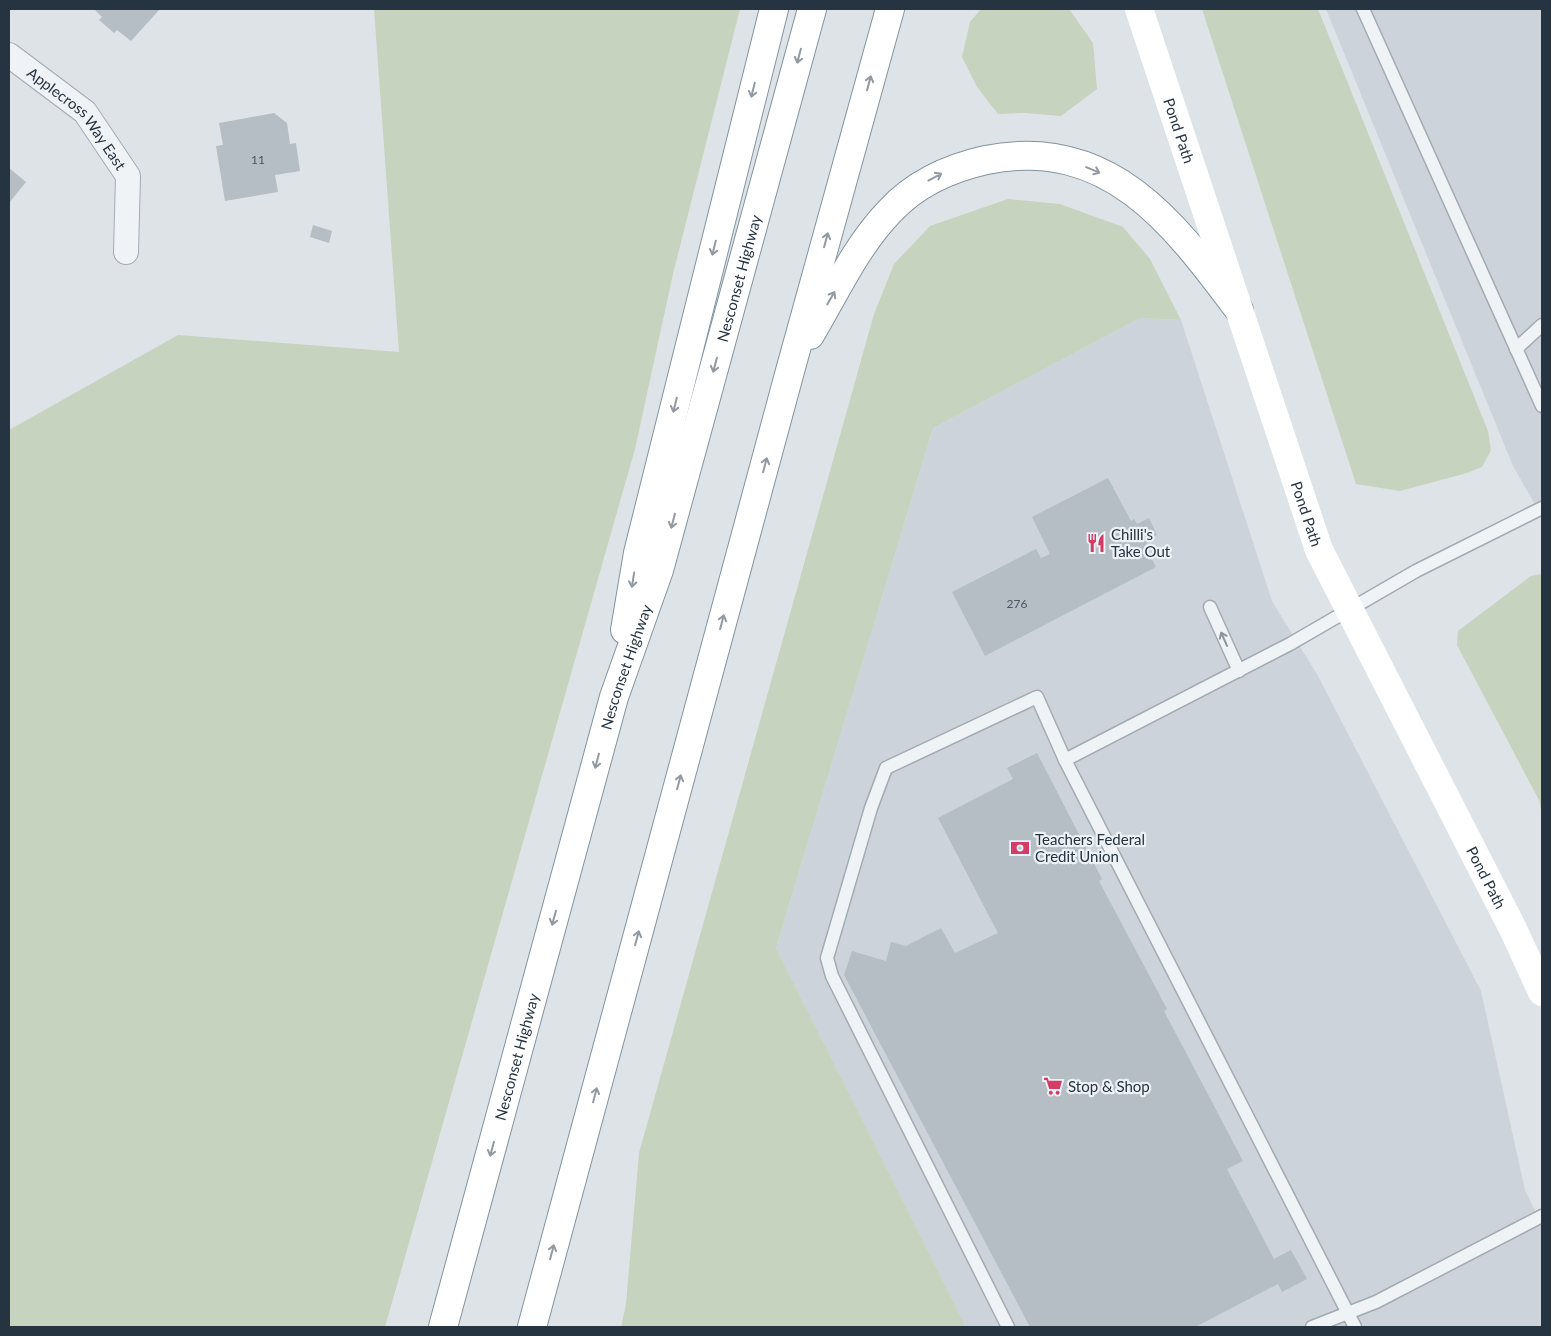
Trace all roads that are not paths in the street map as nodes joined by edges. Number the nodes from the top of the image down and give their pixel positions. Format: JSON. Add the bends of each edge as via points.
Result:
{"nodes":[{"id":1,"x":774,"y":9,"type":"edge"},
{"id":2,"x":812,"y":9,"type":"edge"},
{"id":3,"x":890,"y":9,"type":"edge"},
{"id":4,"x":1139,"y":9,"type":"edge"},
{"id":5,"x":1363,"y":9,"type":"edge"},
{"id":6,"x":9,"y":54,"type":"edge"},
{"id":7,"x":126,"y":252,"type":"dead end"},
{"id":8,"x":1239,"y":310,"type":"junction"},
{"id":9,"x":1542,"y":325,"type":"edge"},
{"id":10,"x":1516,"y":349,"type":"junction"},
{"id":11,"x":790,"y":371,"type":"junction"},
{"id":12,"x":1542,"y":406,"type":"edge"},
{"id":13,"x":1542,"y":508,"type":"edge"},
{"id":14,"x":1210,"y":607,"type":"dead end"},
{"id":15,"x":1349,"y":610,"type":"junction"},
{"id":16,"x":1239,"y":670,"type":"junction"},
{"id":17,"x":614,"y":698,"type":"junction"},
{"id":18,"x":1065,"y":760,"type":"junction"},
{"id":19,"x":1542,"y":992,"type":"edge"},
{"id":20,"x":1542,"y":1216,"type":"edge"},
{"id":21,"x":470,"y":1229,"type":"junction"},
{"id":22,"x":1348,"y":1313,"type":"junction"},
{"id":23,"x":433,"y":1327,"type":"edge"},
{"id":24,"x":443,"y":1327,"type":"edge"},
{"id":25,"x":532,"y":1327,"type":"edge"},
{"id":26,"x":1008,"y":1327,"type":"edge"},
{"id":27,"x":1312,"y":1327,"type":"edge"},
{"id":28,"x":1355,"y":1327,"type":"edge"}],
"edges":[{"from":1,"to":17,"type":"main road","one_way":true,"via":[[638,553]]},
{"from":2,"to":17,"type":"main road","name":"Nesconset Highway","one_way":true,"via":[[659,570]]},
{"from":11,"to":3,"type":"main road","one_way":true},
{"from":4,"to":8,"type":"main road","name":"Pond Path"},
{"from":5,"to":10,"type":"lane"},
{"from":6,"to":7,"type":"street","name":"Applecross Way East","via":[[85,112],[128,176]]},
{"from":11,"to":8,"type":"main road","one_way":true,"via":[[863,244],[891,210],[924,183],[944,173],[966,164],[1014,156],[1038,156],[1084,166],[1129,188],[1150,204],[1186,241]]},
{"from":8,"to":15,"type":"main road","name":"Pond Path","via":[[1319,550]]},
{"from":9,"to":10,"type":"lane"},
{"from":10,"to":12,"type":"lane"},
{"from":25,"to":11,"type":"main road","one_way":true},
{"from":13,"to":15,"type":"lane","via":[[1416,571]]},
{"from":16,"to":14,"type":"lane","one_way":true},
{"from":15,"to":16,"type":"lane"},
{"from":15,"to":19,"type":"main road","name":"Pond Path"},
{"from":16,"to":18,"type":"lane"},
{"from":17,"to":21,"type":"main road","name":"Nesconset Highway","one_way":true},
{"from":18,"to":22,"type":"lane"},
{"from":18,"to":26,"type":"lane","via":[[1037,697],[886,768],[827,958],[832,976]]},
{"from":20,"to":22,"type":"lane","via":[[1376,1302]]},
{"from":21,"to":23,"type":"main road"},
{"from":21,"to":24,"type":"main road","name":"Nesconset Highway"},
{"from":22,"to":27,"type":"lane"},
{"from":22,"to":28,"type":"lane"}]}
